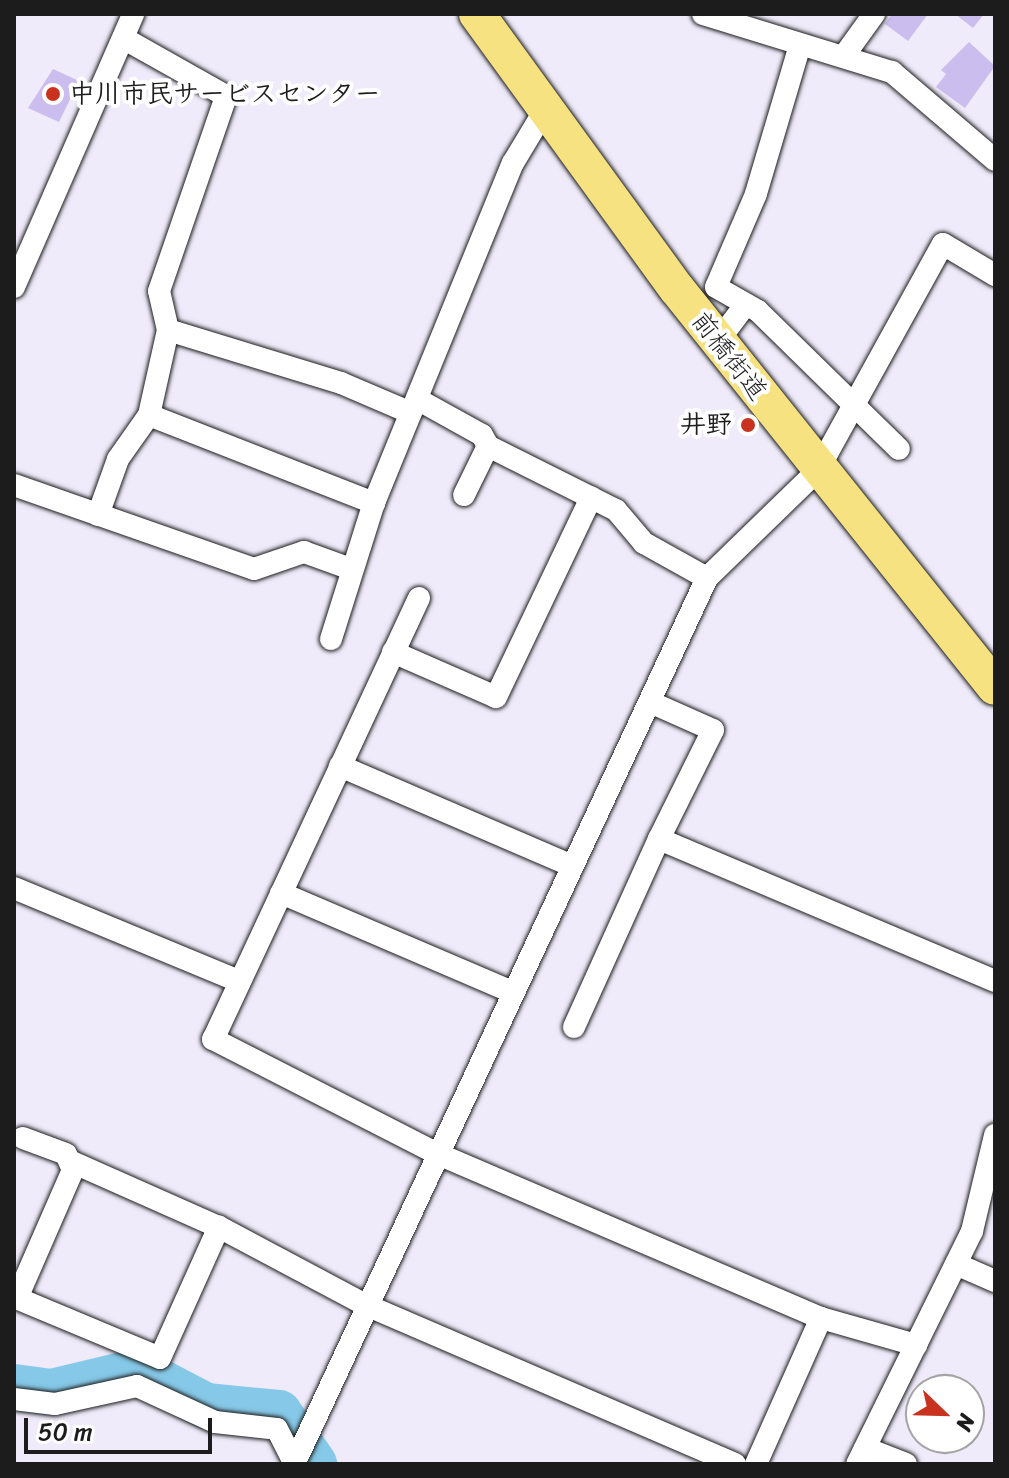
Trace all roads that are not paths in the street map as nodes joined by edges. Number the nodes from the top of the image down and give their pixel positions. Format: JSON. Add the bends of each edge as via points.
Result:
{"nodes":[{"id":1,"x":133,"y":14,"type":"edge"},
{"id":2,"x":477,"y":14,"type":"edge"},
{"id":3,"x":874,"y":14,"type":"edge"},
{"id":4,"x":715,"y":16,"type":"edge"},
{"id":5,"x":123,"y":38,"type":"junction"},
{"id":6,"x":800,"y":45,"type":"junction"},
{"id":7,"x":846,"y":53,"type":"junction"},
{"id":8,"x":546,"y":108,"type":"junction"},
{"id":9,"x":995,"y":160,"type":"edge"},
{"id":10,"x":995,"y":275,"type":"edge"},
{"id":11,"x":14,"y":287,"type":"edge"},
{"id":12,"x":746,"y":304,"type":"junction"},
{"id":13,"x":168,"y":330,"type":"junction"},
{"id":14,"x":718,"y":341,"type":"junction"},
{"id":15,"x":856,"y":400,"type":"junction"},
{"id":16,"x":414,"y":406,"type":"junction"},
{"id":17,"x":149,"y":415,"type":"junction"},
{"id":18,"x":488,"y":446,"type":"junction"},
{"id":19,"x":899,"y":449,"type":"dead end"},
{"id":20,"x":818,"y":470,"type":"junction"},
{"id":21,"x":14,"y":485,"type":"edge"},
{"id":22,"x":464,"y":495,"type":"dead end"},
{"id":23,"x":591,"y":498,"type":"junction"},
{"id":24,"x":374,"y":503,"type":"junction"},
{"id":25,"x":98,"y":515,"type":"junction"},
{"id":26,"x":351,"y":569,"type":"junction"},
{"id":27,"x":707,"y":578,"type":"junction"},
{"id":28,"x":419,"y":598,"type":"dead end"},
{"id":29,"x":331,"y":639,"type":"dead end"},
{"id":30,"x":393,"y":652,"type":"junction"},
{"id":31,"x":995,"y":687,"type":"edge"},
{"id":32,"x":650,"y":702,"type":"junction"},
{"id":33,"x":340,"y":766,"type":"junction"},
{"id":34,"x":659,"y":839,"type":"junction"},
{"id":35,"x":572,"y":866,"type":"junction"},
{"id":36,"x":14,"y":888,"type":"edge"},
{"id":37,"x":281,"y":893,"type":"junction"},
{"id":38,"x":238,"y":981,"type":"junction"},
{"id":39,"x":995,"y":981,"type":"edge"},
{"id":40,"x":512,"y":992,"type":"junction"},
{"id":41,"x":574,"y":1027,"type":"dead end"},
{"id":42,"x":995,"y":1135,"type":"edge"},
{"id":43,"x":23,"y":1138,"type":"dead end"},
{"id":44,"x":438,"y":1154,"type":"junction"},
{"id":45,"x":72,"y":1162,"type":"junction"},
{"id":46,"x":219,"y":1227,"type":"junction"},
{"id":47,"x":956,"y":1264,"type":"junction"},
{"id":48,"x":995,"y":1281,"type":"edge"},
{"id":49,"x":16,"y":1298,"type":"edge"},
{"id":50,"x":366,"y":1305,"type":"junction"},
{"id":51,"x":821,"y":1318,"type":"junction"},
{"id":52,"x":916,"y":1345,"type":"junction"},
{"id":53,"x":14,"y":1399,"type":"edge"},
{"id":54,"x":861,"y":1456,"type":"edge"},
{"id":55,"x":296,"y":1461,"type":"edge"},
{"id":56,"x":735,"y":1464,"type":"edge"},
{"id":57,"x":756,"y":1464,"type":"edge"},
{"id":58,"x":906,"y":1464,"type":"edge"}],
"edges":[{"from":1,"to":5,"type":"street"},
{"from":2,"to":8,"type":"main road","name":"前橋街道"},
{"from":3,"to":7,"type":"street"},
{"from":4,"to":6,"type":"street"},
{"from":5,"to":11,"type":"street"},
{"from":5,"to":13,"type":"street","via":[[226,96],[159,291]]},
{"from":6,"to":7,"type":"street"},
{"from":6,"to":12,"type":"street","via":[[756,194],[716,287]]},
{"from":7,"to":9,"type":"street","via":[[892,72]]},
{"from":8,"to":14,"type":"main road","name":"前橋街道"},
{"from":8,"to":16,"type":"street","via":[[513,163]]},
{"from":10,"to":15,"type":"street","via":[[943,244]]},
{"from":12,"to":14,"type":"street"},
{"from":12,"to":15,"type":"street"},
{"from":13,"to":16,"type":"street"},
{"from":13,"to":17,"type":"street"},
{"from":14,"to":20,"type":"main road","name":"前橋街道"},
{"from":15,"to":19,"type":"street"},
{"from":15,"to":20,"type":"street"},
{"from":16,"to":18,"type":"street","via":[[482,435]]},
{"from":16,"to":24,"type":"street"},
{"from":17,"to":24,"type":"street"},
{"from":17,"to":25,"type":"street","via":[[118,459]]},
{"from":18,"to":22,"type":"street"},
{"from":18,"to":23,"type":"street"},
{"from":20,"to":27,"type":"street"},
{"from":20,"to":31,"type":"main road","name":"前橋街道"},
{"from":21,"to":25,"type":"street"},
{"from":23,"to":27,"type":"street","via":[[616,510],[644,543]]},
{"from":23,"to":30,"type":"street","via":[[496,697]]},
{"from":24,"to":26,"type":"street"},
{"from":25,"to":26,"type":"street","via":[[254,569],[304,552]]},
{"from":26,"to":29,"type":"street"},
{"from":27,"to":32,"type":"street"},
{"from":28,"to":30,"type":"street"},
{"from":30,"to":33,"type":"street"},
{"from":32,"to":34,"type":"street","via":[[713,730]]},
{"from":32,"to":35,"type":"street"},
{"from":33,"to":35,"type":"street"},
{"from":33,"to":37,"type":"street"},
{"from":34,"to":39,"type":"street"},
{"from":34,"to":41,"type":"street"},
{"from":35,"to":40,"type":"street"},
{"from":36,"to":38,"type":"street"},
{"from":37,"to":38,"type":"street"},
{"from":37,"to":40,"type":"street"},
{"from":38,"to":44,"type":"street","via":[[213,1039]]},
{"from":40,"to":44,"type":"street"},
{"from":42,"to":47,"type":"street","via":[[972,1231]]},
{"from":43,"to":45,"type":"street"},
{"from":44,"to":50,"type":"street"},
{"from":44,"to":51,"type":"street"},
{"from":45,"to":46,"type":"street"},
{"from":45,"to":49,"type":"street"},
{"from":46,"to":49,"type":"street","via":[[160,1358]]},
{"from":46,"to":50,"type":"street"},
{"from":47,"to":48,"type":"street"},
{"from":47,"to":52,"type":"street"},
{"from":50,"to":55,"type":"street"},
{"from":50,"to":56,"type":"street"},
{"from":51,"to":52,"type":"street"},
{"from":51,"to":57,"type":"street"},
{"from":52,"to":54,"type":"street"},
{"from":53,"to":55,"type":"street","via":[[55,1404],[137,1386],[215,1422],[277,1429]]},
{"from":54,"to":58,"type":"street"}]}
